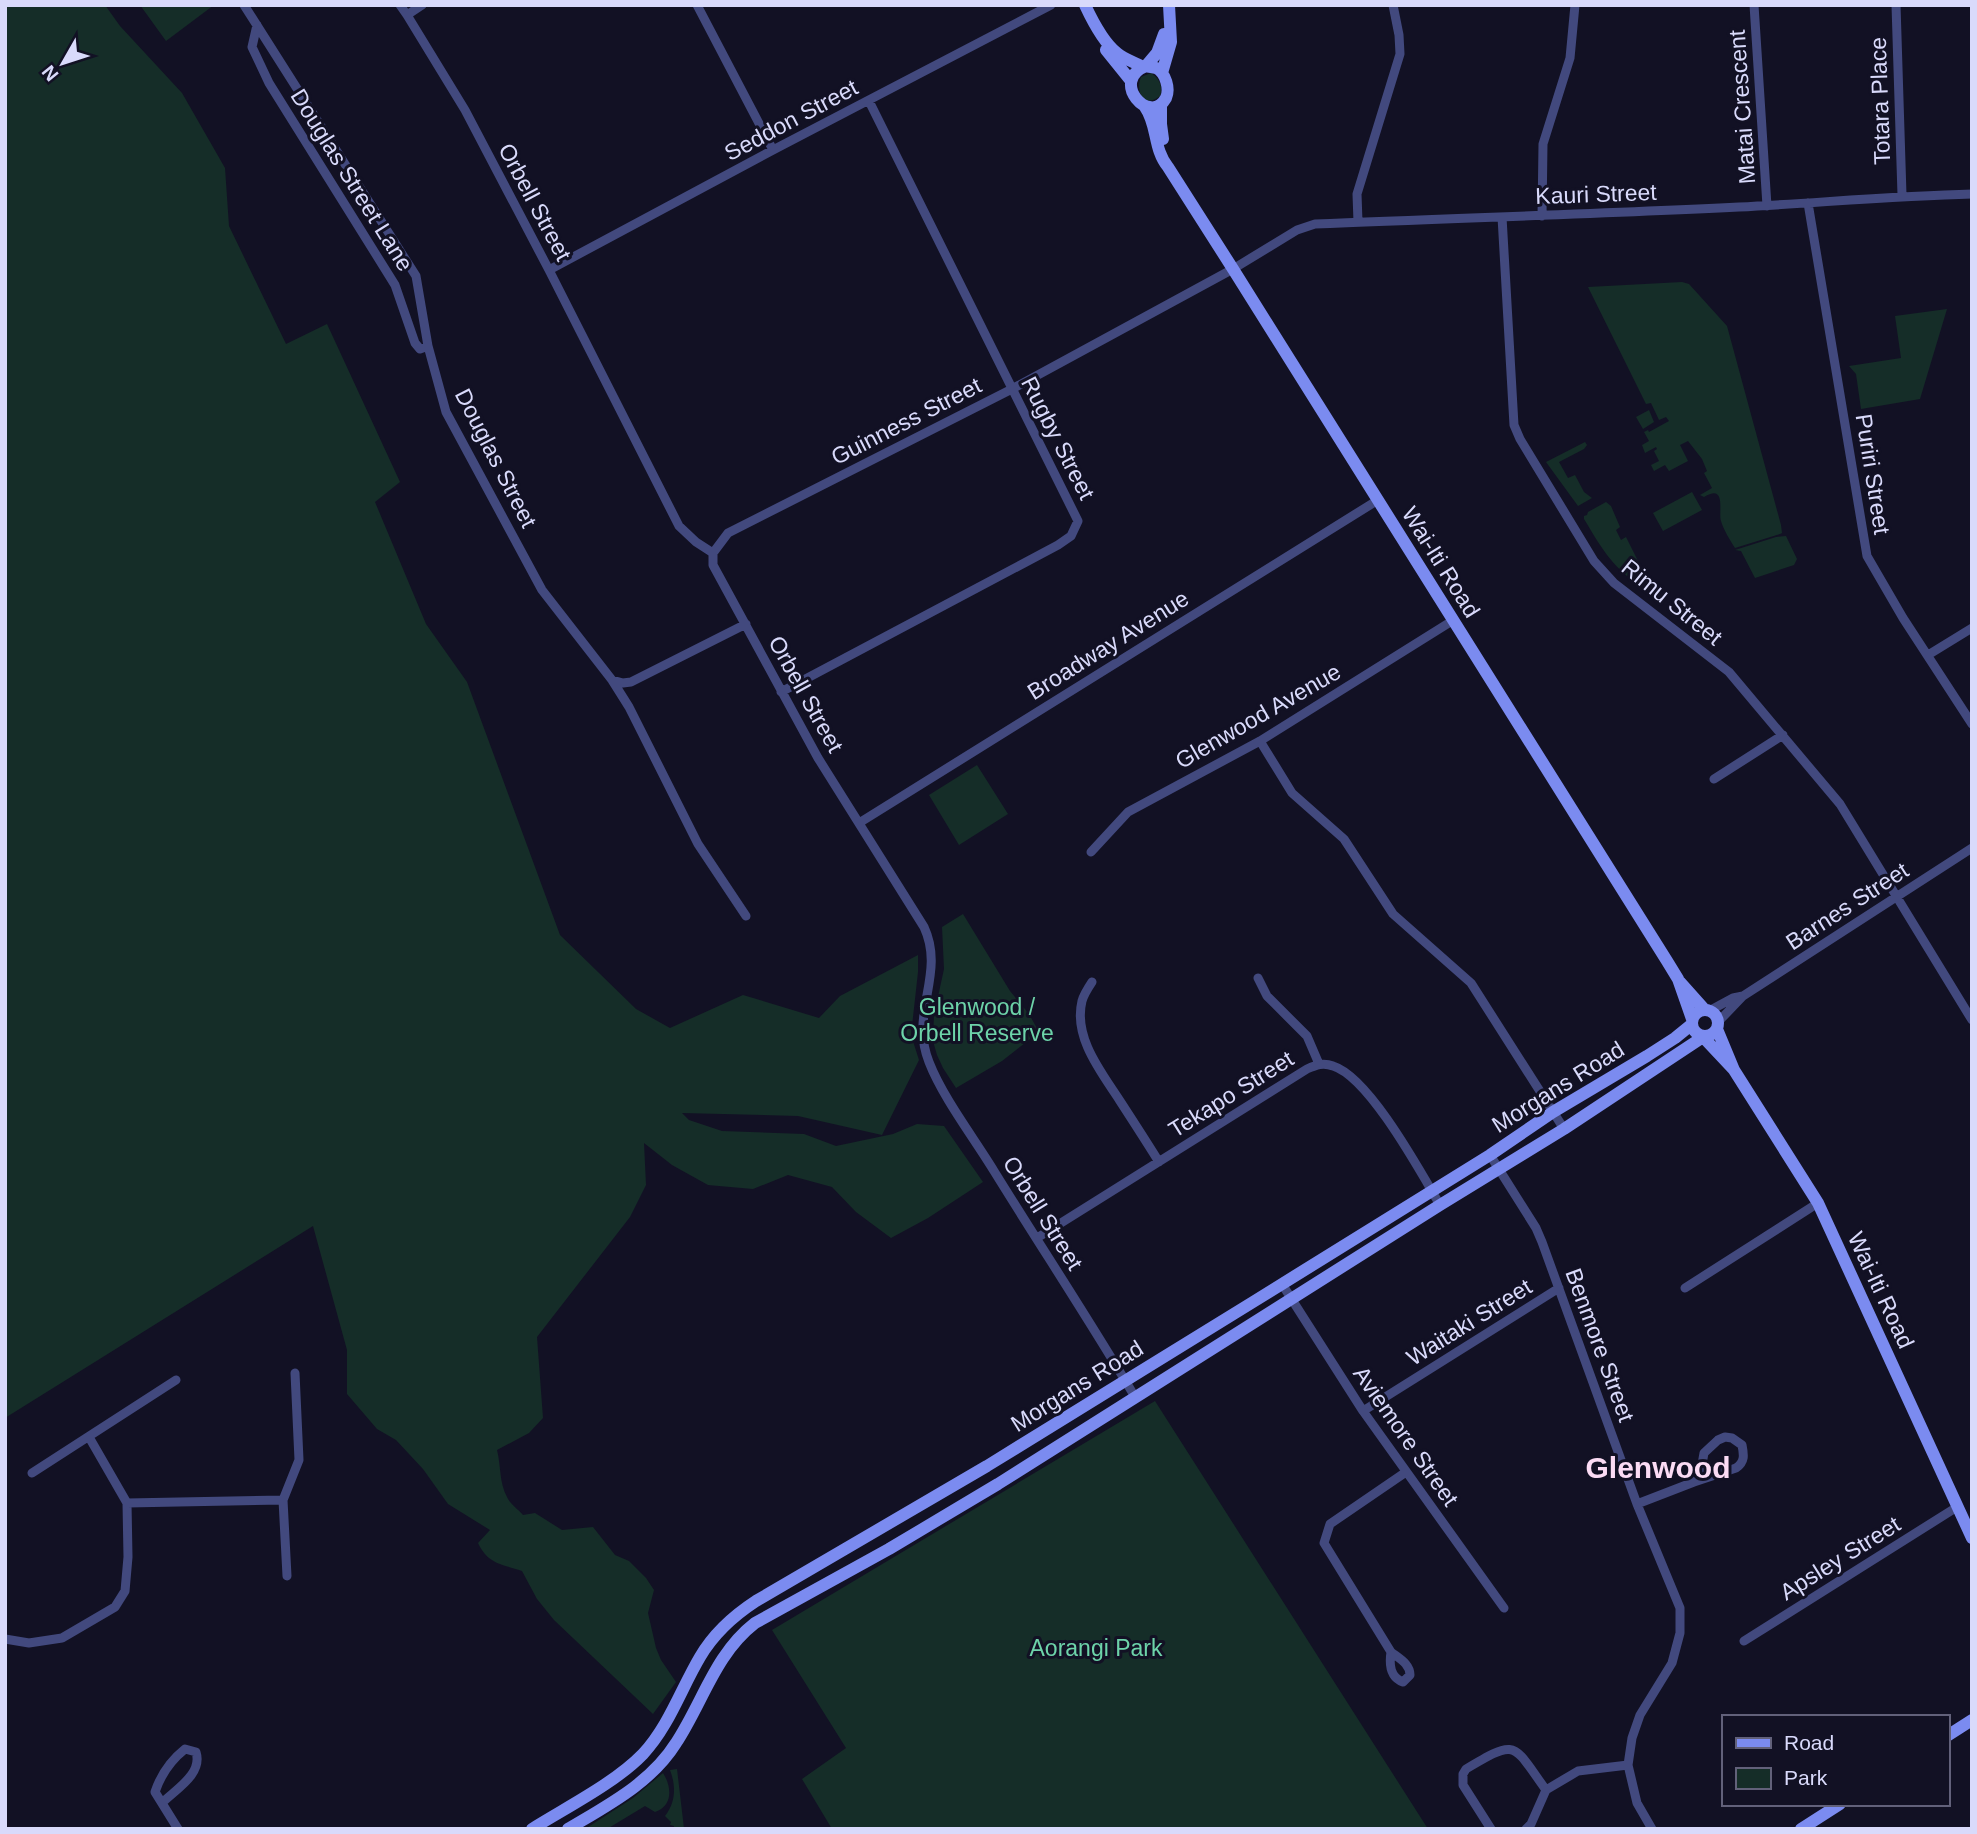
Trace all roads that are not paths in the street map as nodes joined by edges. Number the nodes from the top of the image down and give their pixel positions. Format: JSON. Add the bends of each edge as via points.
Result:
{"nodes":[{"id":1,"x":244,"y":5,"type":"edge"},
{"id":2,"x":400,"y":5,"type":"edge"},
{"id":3,"x":422,"y":5,"type":"edge"},
{"id":4,"x":697,"y":5,"type":"edge"},
{"id":5,"x":1051,"y":5,"type":"edge"},
{"id":6,"x":1085,"y":5,"type":"edge"},
{"id":7,"x":1168,"y":5,"type":"edge"},
{"id":8,"x":1393,"y":5,"type":"edge"},
{"id":9,"x":1575,"y":5,"type":"edge"},
{"id":10,"x":1754,"y":5,"type":"edge"},
{"id":11,"x":1896,"y":5,"type":"edge"},
{"id":12,"x":407,"y":15,"type":"junction"},
{"id":13,"x":257,"y":25,"type":"junction"},
{"id":14,"x":1097,"y":28,"type":"junction"},
{"id":15,"x":1169,"y":28,"type":"junction"},
{"id":16,"x":1144,"y":67,"type":"junction"},
{"id":17,"x":1161,"y":73,"type":"junction"},
{"id":18,"x":1131,"y":81,"type":"junction"},
{"id":19,"x":869,"y":101,"type":"junction"},
{"id":20,"x":1161,"y":104,"type":"junction"},
{"id":21,"x":1146,"y":107,"type":"junction"},
{"id":22,"x":773,"y":150,"type":"junction"},
{"id":23,"x":1168,"y":167,"type":"junction"},
{"id":24,"x":1972,"y":194,"type":"edge"},
{"id":25,"x":1902,"y":195,"type":"junction"},
{"id":26,"x":1808,"y":203,"type":"junction"},
{"id":27,"x":1767,"y":206,"type":"junction"},
{"id":28,"x":1542,"y":216,"type":"junction"},
{"id":29,"x":1502,"y":217,"type":"junction"},
{"id":30,"x":1358,"y":222,"type":"junction"},
{"id":31,"x":1233,"y":269,"type":"junction"},
{"id":32,"x":549,"y":270,"type":"junction"},
{"id":33,"x":428,"y":346,"type":"junction"},
{"id":34,"x":1012,"y":389,"type":"junction"},
{"id":35,"x":1378,"y":500,"type":"junction"},
{"id":36,"x":713,"y":553,"type":"junction"},
{"id":37,"x":1452,"y":621,"type":"junction"},
{"id":38,"x":746,"y":624,"type":"junction"},
{"id":39,"x":1972,"y":628,"type":"edge"},
{"id":40,"x":1928,"y":655,"type":"junction"},
{"id":41,"x":612,"y":680,"type":"junction"},
{"id":42,"x":781,"y":692,"type":"junction"},
{"id":43,"x":1972,"y":724,"type":"edge"},
{"id":44,"x":1783,"y":735,"type":"junction"},
{"id":45,"x":1260,"y":741,"type":"junction"},
{"id":46,"x":1714,"y":779,"type":"dead end"},
{"id":47,"x":859,"y":823,"type":"junction"},
{"id":48,"x":1972,"y":848,"type":"edge"},
{"id":49,"x":1091,"y":852,"type":"dead end"},
{"id":50,"x":1897,"y":897,"type":"junction"},
{"id":51,"x":746,"y":916,"type":"dead end"},
{"id":52,"x":1258,"y":978,"type":"dead end"},
{"id":53,"x":1678,"y":979,"type":"junction"},
{"id":54,"x":1092,"y":982,"type":"dead end"},
{"id":55,"x":1743,"y":996,"type":"junction"},
{"id":56,"x":1707,"y":1010,"type":"junction"},
{"id":57,"x":1972,"y":1020,"type":"edge"},
{"id":58,"x":1691,"y":1022,"type":"junction"},
{"id":59,"x":1718,"y":1025,"type":"junction"},
{"id":60,"x":1703,"y":1037,"type":"junction"},
{"id":61,"x":1319,"y":1064,"type":"junction"},
{"id":62,"x":1734,"y":1070,"type":"junction"},
{"id":63,"x":1553,"y":1112,"type":"junction"},
{"id":64,"x":1564,"y":1129,"type":"junction"},
{"id":65,"x":1490,"y":1155,"type":"junction"},
{"id":66,"x":1159,"y":1161,"type":"junction"},
{"id":67,"x":1499,"y":1169,"type":"junction"},
{"id":68,"x":1432,"y":1190,"type":"junction"},
{"id":69,"x":1818,"y":1203,"type":"junction"},
{"id":70,"x":1440,"y":1205,"type":"junction"},
{"id":71,"x":1037,"y":1238,"type":"junction"},
{"id":72,"x":1282,"y":1284,"type":"junction"},
{"id":73,"x":1559,"y":1288,"type":"junction"},
{"id":74,"x":1685,"y":1288,"type":"dead end"},
{"id":75,"x":1291,"y":1299,"type":"junction"},
{"id":76,"x":295,"y":1373,"type":"dead end"},
{"id":77,"x":176,"y":1380,"type":"dead end"},
{"id":78,"x":1125,"y":1380,"type":"junction"},
{"id":79,"x":1135,"y":1397,"type":"junction"},
{"id":80,"x":1363,"y":1411,"type":"junction"},
{"id":81,"x":89,"y":1437,"type":"junction"},
{"id":82,"x":987,"y":1466,"type":"junction"},
{"id":83,"x":1406,"y":1472,"type":"junction"},
{"id":84,"x":32,"y":1474,"type":"dead end"},
{"id":85,"x":1694,"y":1482,"type":"junction"},
{"id":86,"x":998,"y":1484,"type":"junction"},
{"id":87,"x":283,"y":1500,"type":"junction"},
{"id":88,"x":127,"y":1503,"type":"junction"},
{"id":89,"x":1637,"y":1504,"type":"junction"},
{"id":90,"x":1957,"y":1507,"type":"junction"},
{"id":91,"x":1972,"y":1538,"type":"edge"},
{"id":92,"x":287,"y":1576,"type":"dead end"},
{"id":93,"x":1504,"y":1608,"type":"dead end"},
{"id":94,"x":5,"y":1639,"type":"edge"},
{"id":95,"x":1744,"y":1641,"type":"dead end"},
{"id":96,"x":1391,"y":1652,"type":"dead end"},
{"id":97,"x":1972,"y":1720,"type":"edge"},
{"id":98,"x":1949,"y":1735,"type":"edge"},
{"id":99,"x":1628,"y":1765,"type":"junction"},
{"id":100,"x":1546,"y":1790,"type":"junction"},
{"id":101,"x":162,"y":1803,"type":"junction"},
{"id":102,"x":1837,"y":1806,"type":"edge"},
{"id":103,"x":178,"y":1829,"type":"edge"},
{"id":104,"x":532,"y":1829,"type":"edge"},
{"id":105,"x":568,"y":1829,"type":"edge"},
{"id":106,"x":1491,"y":1829,"type":"edge"},
{"id":107,"x":1526,"y":1829,"type":"edge"},
{"id":108,"x":1652,"y":1829,"type":"edge"},
{"id":109,"x":1801,"y":1829,"type":"edge"}],
"edges":[{"from":1,"to":13,"type":"street","name":"Douglas Street"},
{"from":2,"to":12,"type":"street","name":"Orbell Street"},
{"from":3,"to":12,"type":"street"},
{"from":4,"to":22,"type":"street"},
{"from":5,"to":19,"type":"street","name":"Seddon Street"},
{"from":6,"to":14,"type":"street"},
{"from":7,"to":15,"type":"street"},
{"from":8,"to":30,"type":"street","via":[[1400,54],[1357,194]]},
{"from":9,"to":28,"type":"street","via":[[1570,58],[1543,144]]},
{"from":10,"to":27,"type":"street","name":"Matai Crescent"},
{"from":11,"to":25,"type":"street","name":"Totara Place"},
{"from":12,"to":32,"type":"street","name":"Orbell Street","via":[[465,110]]},
{"from":13,"to":33,"type":"street","name":"Douglas Street","via":[[416,276]]},
{"from":13,"to":33,"type":"street","name":"Douglas Street Lane","via":[[252,47],[269,83],[395,285],[415,343],[420,349]]},
{"from":14,"to":16,"type":"street","via":[[1119,55]]},
{"from":14,"to":18,"type":"street","via":[[1105,49]]},
{"from":15,"to":16,"type":"street"},
{"from":15,"to":17,"type":"street","via":[[1171,42]]},
{"from":16,"to":17,"type":"street"},
{"from":16,"to":18,"type":"street"},
{"from":17,"to":20,"type":"street","via":[[1167,86]]},
{"from":18,"to":21,"type":"street","via":[[1136,100]]},
{"from":19,"to":22,"type":"street","name":"Seddon Street"},
{"from":19,"to":34,"type":"street","name":"Rugby Street"},
{"from":20,"to":21,"type":"street"},
{"from":20,"to":23,"type":"street","name":"Wai-Iti Road"},
{"from":21,"to":23,"type":"street","name":"Wai-Iti Road","via":[[1161,159]]},
{"from":22,"to":32,"type":"street","name":"Seddon Street"},
{"from":23,"to":31,"type":"street","name":"Wai-Iti Road"},
{"from":24,"to":25,"type":"street","name":"Kauri Street"},
{"from":25,"to":26,"type":"street","name":"Kauri Street"},
{"from":26,"to":27,"type":"street","name":"Kauri Street"},
{"from":26,"to":40,"type":"street","name":"Puriri Street","via":[[1867,556]]},
{"from":27,"to":28,"type":"street","name":"Kauri Street"},
{"from":28,"to":29,"type":"street","name":"Kauri Street"},
{"from":29,"to":30,"type":"street","name":"Kauri Street"},
{"from":29,"to":44,"type":"street","name":"Rimu Street","via":[[1514,425],[1520,439],[1594,561],[1614,583],[1729,672]]},
{"from":30,"to":31,"type":"street","name":"Kauri Street","via":[[1315,224],[1297,230]]},
{"from":31,"to":34,"type":"street","name":"Guinness Street"},
{"from":31,"to":35,"type":"street","name":"Wai-Iti Road"},
{"from":32,"to":36,"type":"street","name":"Orbell Street","via":[[679,526]]},
{"from":33,"to":41,"type":"street","name":"Douglas Street","via":[[446,412],[542,590]]},
{"from":34,"to":36,"type":"street","name":"Guinness Street","via":[[728,533]]},
{"from":34,"to":42,"type":"street","name":"Rugby Street","via":[[1078,521],[1071,536]]},
{"from":35,"to":37,"type":"street","name":"Wai-Iti Road"},
{"from":35,"to":47,"type":"street","name":"Broadway Avenue"},
{"from":36,"to":38,"type":"street","name":"Orbell Street","via":[[713,565]]},
{"from":37,"to":45,"type":"street","name":"Glenwood Avenue"},
{"from":37,"to":53,"type":"street","name":"Wai-Iti Road"},
{"from":38,"to":41,"type":"street","via":[[631,682]]},
{"from":38,"to":42,"type":"street","name":"Orbell Street"},
{"from":39,"to":40,"type":"street"},
{"from":40,"to":43,"type":"street","name":"Puriri Street"},
{"from":41,"to":51,"type":"street","name":"Douglas Street","via":[[698,844]]},
{"from":42,"to":47,"type":"street","name":"Orbell Street"},
{"from":44,"to":46,"type":"street"},
{"from":44,"to":50,"type":"street","name":"Rimu Street","via":[[1840,804]]},
{"from":45,"to":49,"type":"street","name":"Glenwood Avenue","via":[[1128,812]]},
{"from":45,"to":63,"type":"street","via":[[1292,793],[1344,839],[1392,914],[1471,983]]},
{"from":47,"to":71,"type":"street","name":"Orbell Street","via":[[931,944],[932,966],[921,1030],[928,1061]]},
{"from":48,"to":50,"type":"street","name":"Barnes Street"},
{"from":50,"to":55,"type":"street","name":"Barnes Street"},
{"from":50,"to":57,"type":"street","name":"Rimu Street"},
{"from":52,"to":61,"type":"street","via":[[1267,996],[1307,1036]]},
{"from":53,"to":56,"type":"street","name":"Wai-Iti Road"},
{"from":53,"to":58,"type":"street","name":"Wai-Iti Road"},
{"from":54,"to":66,"type":"street","via":[[1081,1010],[1088,1047]]},
{"from":55,"to":56,"type":"street","name":"Barnes Street"},
{"from":55,"to":59,"type":"street","name":"Barnes Street"},
{"from":56,"to":58,"type":"street","via":[[1697,1012]]},
{"from":56,"to":59,"type":"street"},
{"from":58,"to":60,"type":"street","via":[[1695,1033]]},
{"from":58,"to":63,"type":"street","name":"Morgans Road","via":[[1665,1044]]},
{"from":59,"to":60,"type":"street","via":[[1712,1035]]},
{"from":59,"to":62,"type":"street","name":"Wai-Iti Road"},
{"from":60,"to":62,"type":"street","name":"Wai-Iti Road"},
{"from":60,"to":64,"type":"street","name":"Morgans Road"},
{"from":61,"to":66,"type":"street","name":"Tekapo Street"},
{"from":61,"to":68,"type":"street","name":"Tekapo Street","via":[[1340,1069],[1365,1091]]},
{"from":62,"to":69,"type":"street","name":"Wai-Iti Road"},
{"from":63,"to":64,"type":"street"},
{"from":63,"to":65,"type":"street","name":"Morgans Road"},
{"from":64,"to":67,"type":"street","name":"Morgans Road"},
{"from":65,"to":67,"type":"street","name":"Benmore Street"},
{"from":65,"to":68,"type":"street","name":"Morgans Road"},
{"from":66,"to":71,"type":"street","name":"Tekapo Street"},
{"from":67,"to":70,"type":"street","name":"Morgans Road"},
{"from":67,"to":73,"type":"street","name":"Benmore Street","via":[[1536,1228]]},
{"from":68,"to":70,"type":"street","name":"Tekapo Street"},
{"from":68,"to":72,"type":"street","name":"Morgans Road"},
{"from":69,"to":74,"type":"street"},
{"from":69,"to":90,"type":"street","name":"Wai-Iti Road"},
{"from":70,"to":75,"type":"street","name":"Morgans Road"},
{"from":71,"to":78,"type":"street","name":"Orbell Street"},
{"from":72,"to":75,"type":"street","name":"Aviemore Street"},
{"from":72,"to":78,"type":"street","name":"Morgans Road"},
{"from":73,"to":80,"type":"street","name":"Waitaki Street"},
{"from":73,"to":89,"type":"street","name":"Benmore Street"},
{"from":75,"to":79,"type":"street","name":"Morgans Road"},
{"from":75,"to":80,"type":"street","name":"Aviemore Street"},
{"from":76,"to":87,"type":"street","via":[[299,1460]]},
{"from":77,"to":81,"type":"street"},
{"from":78,"to":79,"type":"street","name":"Orbell Street"},
{"from":78,"to":82,"type":"street","name":"Morgans Road"},
{"from":79,"to":86,"type":"street","name":"Morgans Road"},
{"from":80,"to":83,"type":"street","name":"Aviemore Street"},
{"from":81,"to":84,"type":"street"},
{"from":81,"to":88,"type":"street"},
{"from":82,"to":86,"type":"street"},
{"from":82,"to":104,"type":"street","name":"Morgans Road","via":[[736,1614],[701,1655],[666,1722],[643,1754]]},
{"from":83,"to":93,"type":"street","name":"Aviemore Street"},
{"from":83,"to":96,"type":"street","via":[[1330,1524],[1324,1544]]},
{"from":85,"to":85,"type":"street","via":[[1704,1453],[1718,1440],[1732,1438],[1742,1445],[1742,1464]]},
{"from":85,"to":89,"type":"street"},
{"from":86,"to":105,"type":"street","name":"Morgans Road","via":[[745,1631],[723,1656],[661,1763],[629,1791]]},
{"from":87,"to":88,"type":"street"},
{"from":87,"to":92,"type":"street"},
{"from":88,"to":94,"type":"street","via":[[125,1591],[115,1607],[62,1638],[29,1643]]},
{"from":89,"to":99,"type":"street","name":"Benmore Street","via":[[1679,1608],[1680,1633],[1672,1663],[1640,1715]]},
{"from":90,"to":91,"type":"street","name":"Wai-Iti Road"},
{"from":90,"to":95,"type":"street","name":"Apsley Street"},
{"from":97,"to":98,"type":"street"},
{"from":99,"to":100,"type":"street","via":[[1578,1771]]},
{"from":99,"to":108,"type":"street","name":"Benmore Street","via":[[1637,1803]]},
{"from":100,"to":106,"type":"street","via":[[1519,1753],[1508,1748],[1466,1769],[1463,1785]]},
{"from":100,"to":107,"type":"street"},
{"from":101,"to":101,"type":"street","via":[[155,1792],[160,1777],[185,1749],[196,1752],[195,1772]]},
{"from":101,"to":103,"type":"street"},
{"from":102,"to":109,"type":"street"}]}
